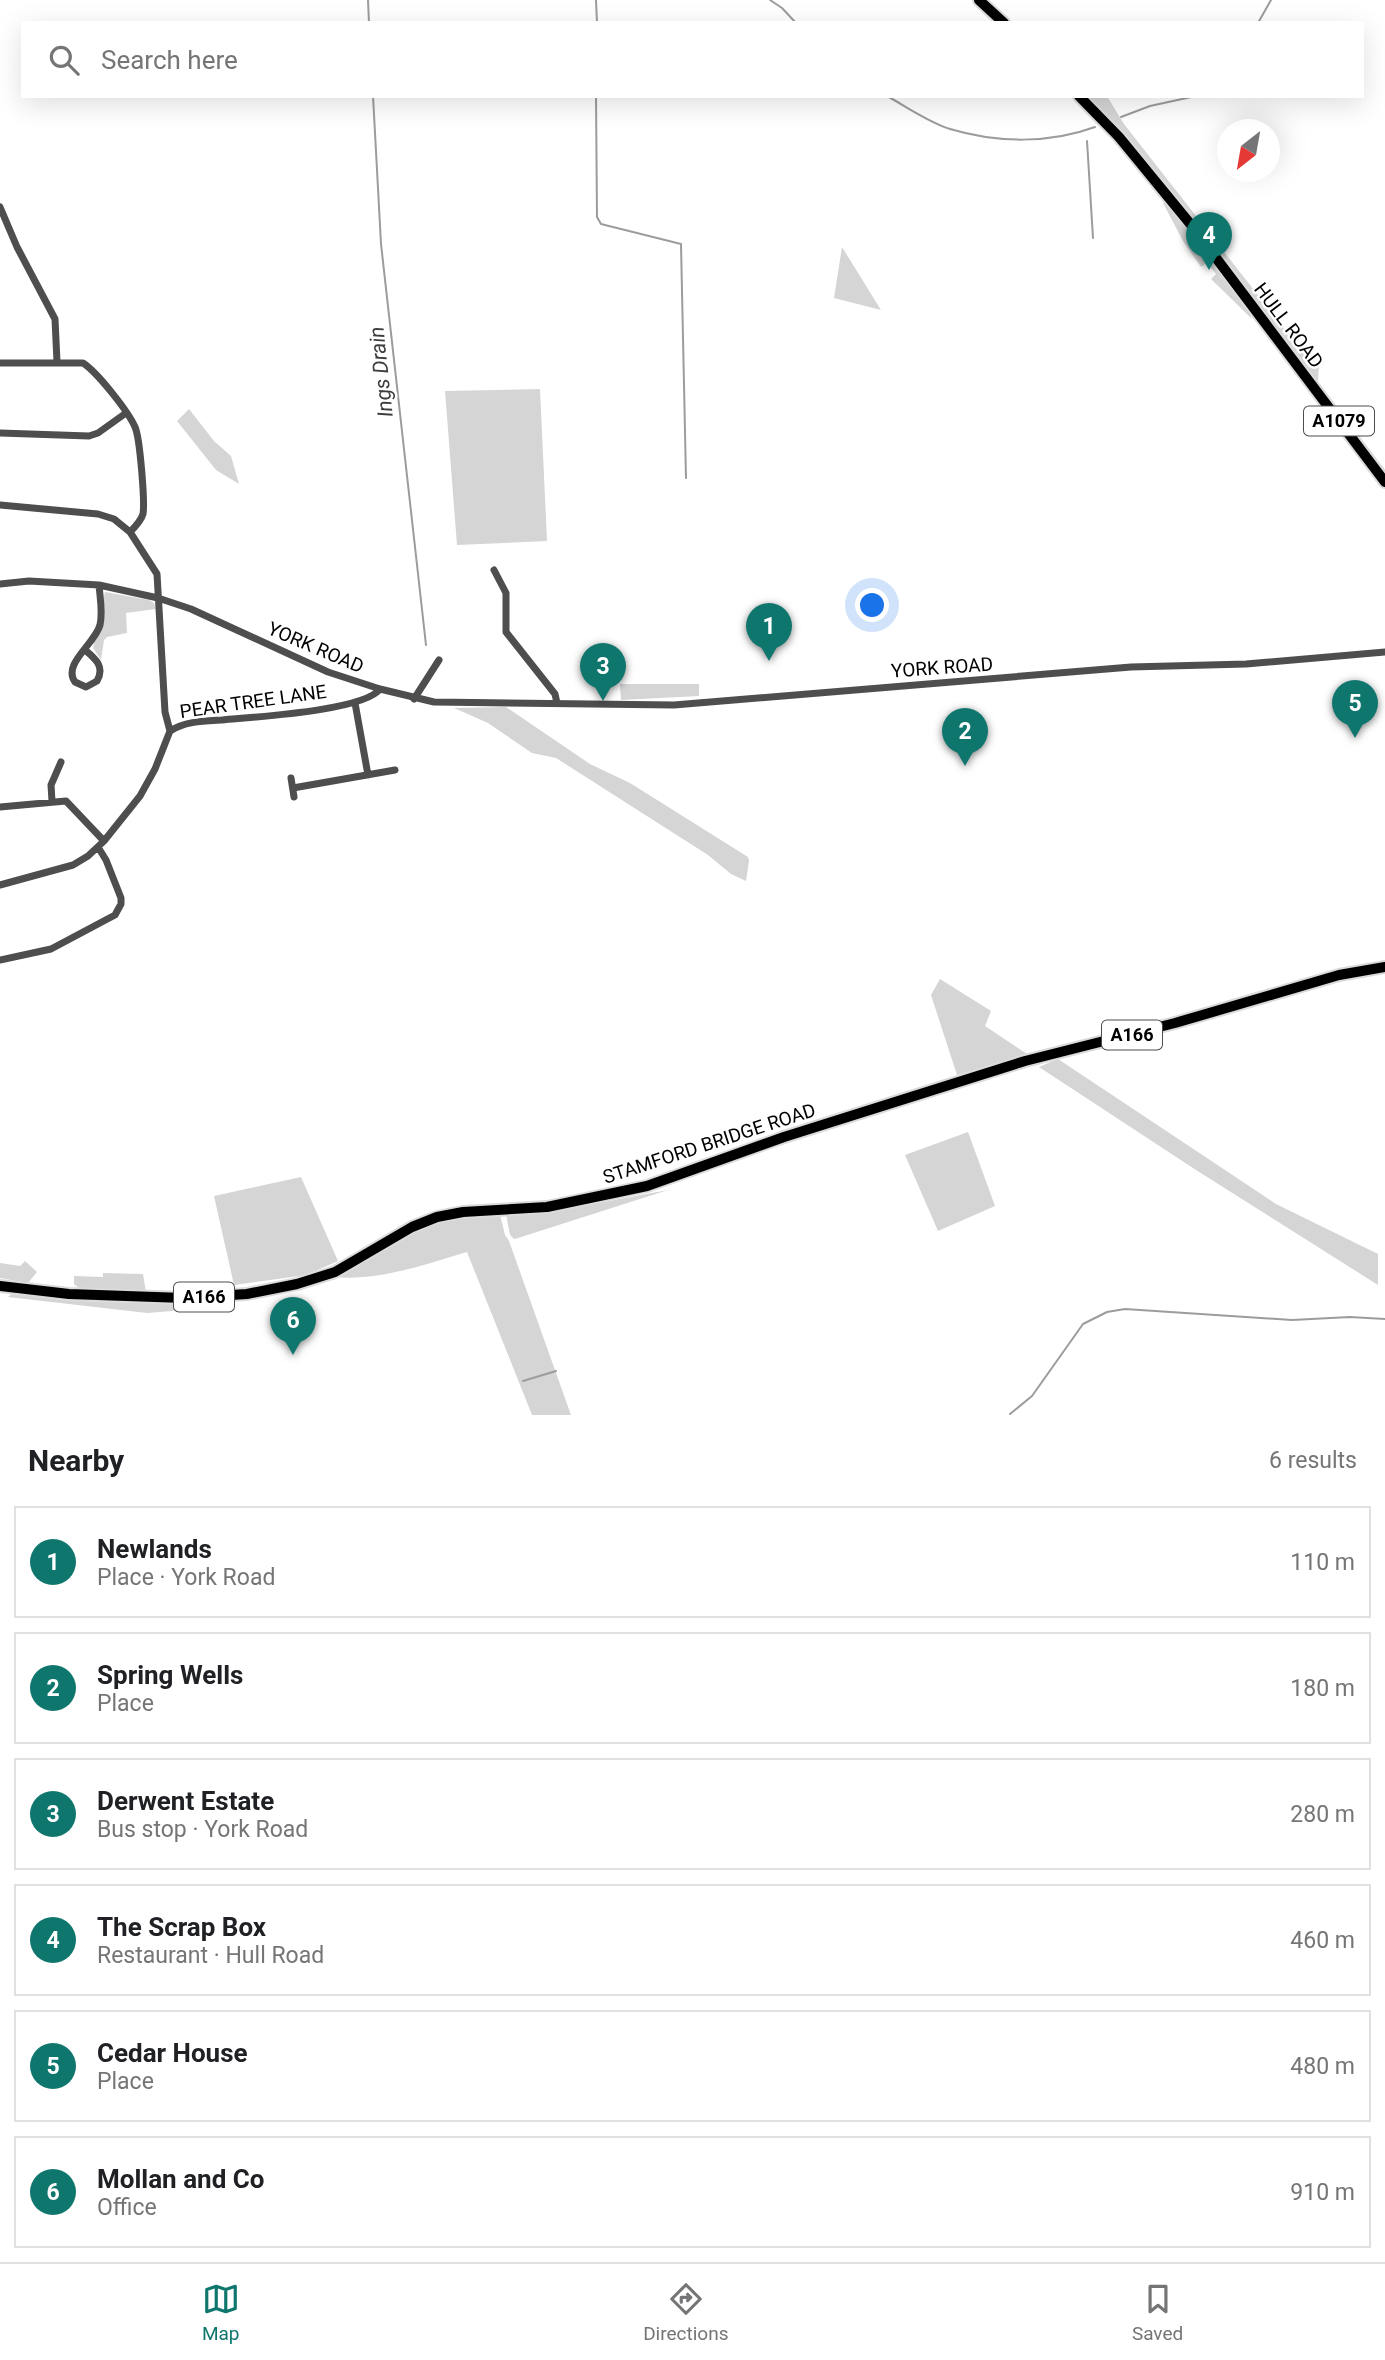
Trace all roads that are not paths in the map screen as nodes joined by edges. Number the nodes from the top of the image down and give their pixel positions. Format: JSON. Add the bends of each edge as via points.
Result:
{"nodes":[{"id":1,"x":979,"y":0,"type":"edge"},
{"id":2,"x":1002,"y":21,"type":"edge"},
{"id":3,"x":1081,"y":98,"type":"edge"},
{"id":4,"x":0,"y":207,"type":"edge"},
{"id":5,"x":57,"y":362,"type":"junction"},
{"id":6,"x":0,"y":363,"type":"edge"},
{"id":7,"x":126,"y":413,"type":"junction"},
{"id":8,"x":0,"y":433,"type":"edge"},
{"id":9,"x":1385,"y":482,"type":"edge"},
{"id":10,"x":0,"y":505,"type":"edge"},
{"id":11,"x":130,"y":532,"type":"junction"},
{"id":12,"x":494,"y":570,"type":"dead end"},
{"id":13,"x":0,"y":584,"type":"edge"},
{"id":14,"x":99,"y":585,"type":"junction"},
{"id":15,"x":158,"y":598,"type":"junction"},
{"id":16,"x":85,"y":650,"type":"junction"},
{"id":17,"x":1385,"y":652,"type":"edge"},
{"id":18,"x":439,"y":660,"type":"dead end"},
{"id":19,"x":380,"y":690,"type":"junction"},
{"id":20,"x":414,"y":699,"type":"junction"},
{"id":21,"x":355,"y":703,"type":"junction"},
{"id":22,"x":557,"y":703,"type":"junction"},
{"id":23,"x":170,"y":731,"type":"junction"},
{"id":24,"x":61,"y":762,"type":"dead end"},
{"id":25,"x":395,"y":770,"type":"dead end"},
{"id":26,"x":369,"y":775,"type":"junction"},
{"id":27,"x":291,"y":778,"type":"dead end"},
{"id":28,"x":293,"y":788,"type":"junction"},
{"id":29,"x":294,"y":797,"type":"dead end"},
{"id":30,"x":52,"y":801,"type":"junction"},
{"id":31,"x":0,"y":807,"type":"edge"},
{"id":32,"x":101,"y":844,"type":"junction"},
{"id":33,"x":0,"y":885,"type":"edge"},
{"id":34,"x":0,"y":960,"type":"edge"},
{"id":35,"x":1385,"y":967,"type":"edge"},
{"id":36,"x":0,"y":1286,"type":"edge"}],
"edges":[{"from":1,"to":2,"type":"highway"},
{"from":3,"to":9,"type":"highway","name":"HULL ROAD","number":"A1079","via":[[1184,215]]},
{"from":4,"to":5,"type":"street","via":[[55,319]]},
{"from":5,"to":6,"type":"street"},
{"from":5,"to":7,"type":"street","via":[[77,361],[88,366]]},
{"from":7,"to":8,"type":"street","via":[[89,436]]},
{"from":7,"to":11,"type":"street","via":[[139,439],[143,513]]},
{"from":10,"to":11,"type":"street","via":[[98,513]]},
{"from":11,"to":15,"type":"street","via":[[157,574]]},
{"from":12,"to":22,"type":"street","via":[[506,593],[506,632],[555,694]]},
{"from":13,"to":14,"type":"street","name":"YORK ROAD"},
{"from":14,"to":15,"type":"street","name":"YORK ROAD"},
{"from":14,"to":16,"type":"street","via":[[100,623]]},
{"from":15,"to":19,"type":"street","name":"YORK ROAD"},
{"from":15,"to":23,"type":"street"},
{"from":16,"to":16,"type":"street","via":[[71,672],[75,682],[86,687],[97,681],[101,670]]},
{"from":17,"to":22,"type":"street","name":"YORK ROAD","via":[[1246,664],[1120,668],[674,705]]},
{"from":18,"to":20,"type":"street"},
{"from":19,"to":20,"type":"street","name":"YORK ROAD"},
{"from":19,"to":21,"type":"street","name":"PEAR TREE LANE"},
{"from":20,"to":22,"type":"street","name":"YORK ROAD"},
{"from":21,"to":23,"type":"street","name":"PEAR TREE LANE","via":[[197,722]]},
{"from":21,"to":26,"type":"street"},
{"from":23,"to":32,"type":"street","via":[[140,796]]},
{"from":24,"to":30,"type":"street","via":[[51,785]]},
{"from":25,"to":26,"type":"street"},
{"from":26,"to":28,"type":"street"},
{"from":27,"to":28,"type":"street"},
{"from":28,"to":29,"type":"street"},
{"from":30,"to":31,"type":"street"},
{"from":30,"to":32,"type":"street","via":[[66,801]]},
{"from":32,"to":33,"type":"street","via":[[72,865]]},
{"from":32,"to":34,"type":"street","via":[[121,898],[116,915],[51,949]]},
{"from":35,"to":36,"type":"highway","name":"STAMFORD BRIDGE ROAD","number":"A166","via":[[1339,975],[1013,1065],[635,1189],[547,1207],[437,1217],[335,1272],[297,1284],[247,1294],[184,1298],[82,1295]]}]}
